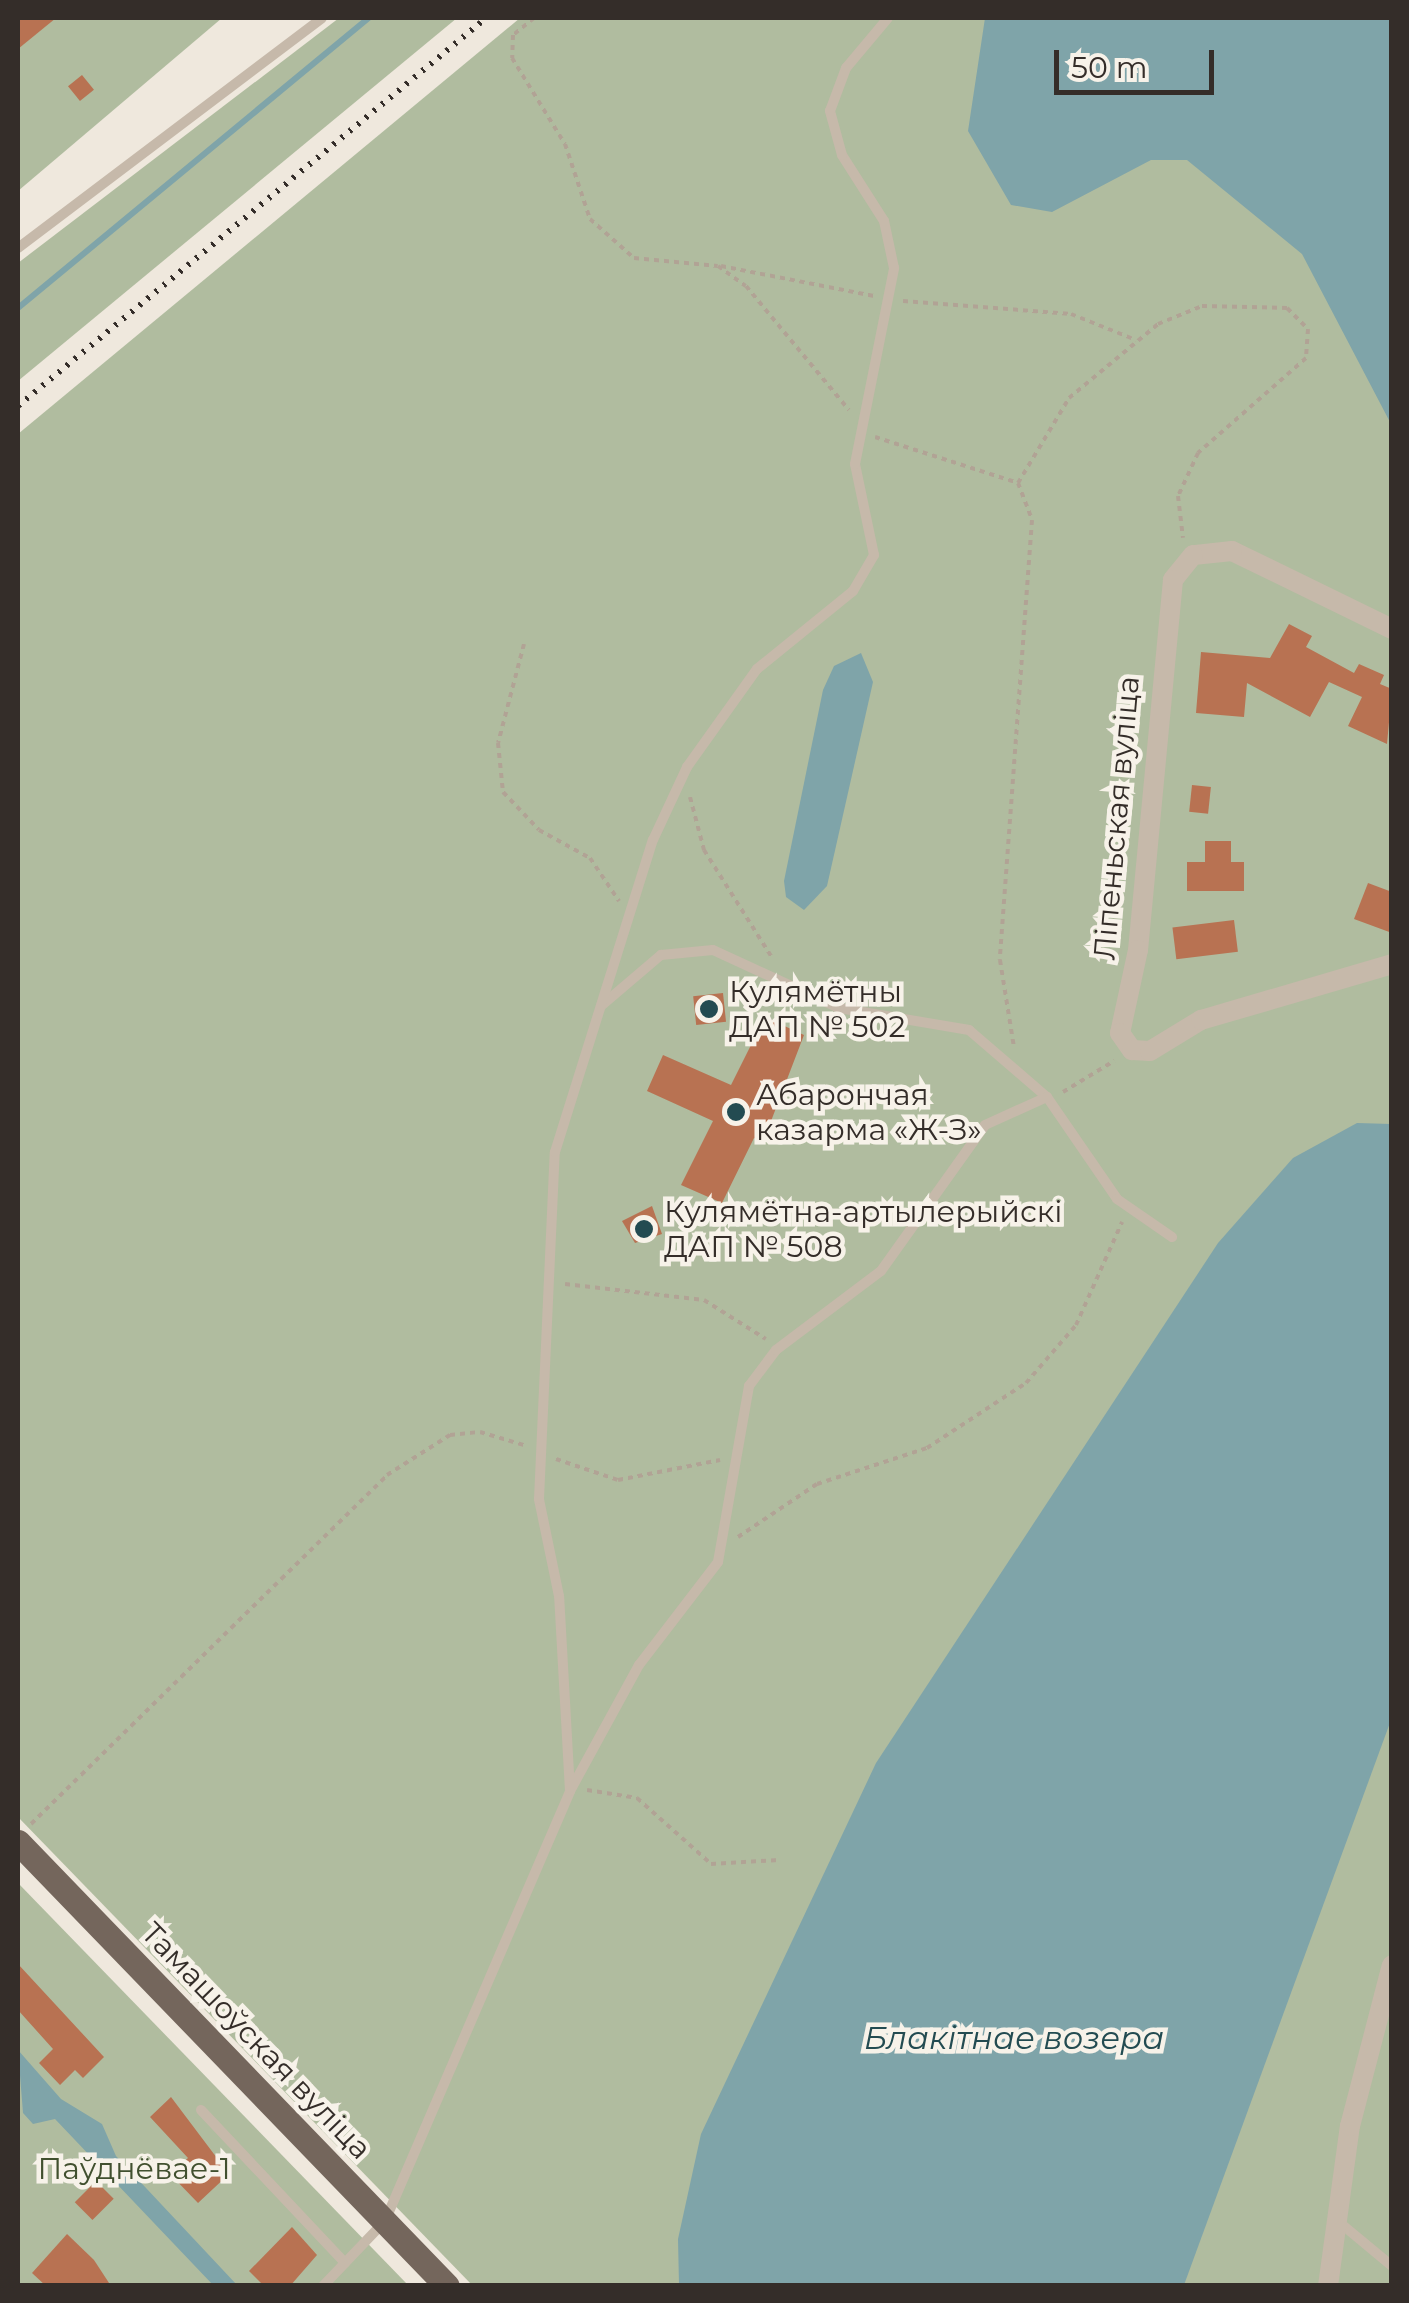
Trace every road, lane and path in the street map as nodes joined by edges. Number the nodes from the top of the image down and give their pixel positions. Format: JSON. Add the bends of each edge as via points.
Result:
{"nodes":[{"id":1,"x":322,"y":18,"type":"edge"},
{"id":2,"x":534,"y":18,"type":"edge"},
{"id":3,"x":888,"y":18,"type":"edge"},
{"id":4,"x":18,"y":248,"type":"edge"},
{"id":5,"x":718,"y":266,"type":"junction"},
{"id":6,"x":890,"y":299,"type":"junction"},
{"id":7,"x":1136,"y":340,"type":"junction"},
{"id":8,"x":862,"y":432,"type":"junction"},
{"id":9,"x":1018,"y":483,"type":"junction"},
{"id":10,"x":1193,"y":555,"type":"junction"},
{"id":11,"x":1392,"y":629,"type":"edge"},
{"id":12,"x":524,"y":644,"type":"dead end"},
{"id":13,"x":687,"y":767,"type":"junction"},
{"id":14,"x":621,"y":935,"type":"junction"},
{"id":15,"x":1392,"y":964,"type":"edge"},
{"id":16,"x":771,"y":974,"type":"junction"},
{"id":17,"x":596,"y":1012,"type":"junction"},
{"id":18,"x":1128,"y":1046,"type":"junction"},
{"id":19,"x":1022,"y":1070,"type":"junction"},
{"id":20,"x":1047,"y":1097,"type":"junction"},
{"id":21,"x":1127,"y":1208,"type":"junction"},
{"id":22,"x":1172,"y":1237,"type":"dead end"},
{"id":23,"x":545,"y":1282,"type":"junction"},
{"id":24,"x":776,"y":1350,"type":"junction"},
{"id":25,"x":541,"y":1452,"type":"junction"},
{"id":26,"x":734,"y":1456,"type":"junction"},
{"id":27,"x":724,"y":1542,"type":"junction"},
{"id":28,"x":570,"y":1791,"type":"junction"},
{"id":29,"x":20,"y":1836,"type":"edge"},
{"id":30,"x":779,"y":1860,"type":"dead end"},
{"id":31,"x":1392,"y":1966,"type":"edge"},
{"id":32,"x":201,"y":2110,"type":"dead end"},
{"id":33,"x":385,"y":2220,"type":"junction"},
{"id":34,"x":1338,"y":2220,"type":"junction"},
{"id":35,"x":345,"y":2263,"type":"junction"},
{"id":36,"x":1392,"y":2266,"type":"edge"},
{"id":37,"x":323,"y":2286,"type":"edge"},
{"id":38,"x":446,"y":2286,"type":"edge"},
{"id":39,"x":1328,"y":2286,"type":"edge"}],
"edges":[{"from":1,"to":4,"type":"lane"},
{"from":2,"to":5,"type":"path","via":[[513,34],[512,58],[565,144],[590,219],[634,258]]},
{"from":3,"to":6,"type":"lane","via":[[846,68],[830,111],[837,144],[891,242]]},
{"from":5,"to":6,"type":"path"},
{"from":5,"to":8,"type":"path","via":[[776,315]]},
{"from":6,"to":7,"type":"path","via":[[1071,314]]},
{"from":6,"to":8,"type":"lane"},
{"from":7,"to":9,"type":"path","via":[[1053,417]]},
{"from":7,"to":10,"type":"path","via":[[1202,306],[1286,308],[1308,330],[1297,369],[1236,412],[1185,474],[1177,517]]},
{"from":8,"to":9,"type":"path"},
{"from":8,"to":13,"type":"lane","via":[[855,464],[876,536],[867,574],[757,669]]},
{"from":9,"to":19,"type":"path","via":[[1032,520],[1000,960]]},
{"from":10,"to":11,"type":"street","via":[[1212,549],[1255,559]]},
{"from":10,"to":18,"type":"street","name":"Ліпеньская вуліца","via":[[1172,580],[1166,614],[1138,950],[1120,1023]]},
{"from":12,"to":14,"type":"path","via":[[496,770],[518,813],[606,876]]},
{"from":13,"to":14,"type":"lane"},
{"from":13,"to":16,"type":"path","via":[[704,850],[766,938]]},
{"from":14,"to":17,"type":"lane"},
{"from":15,"to":18,"type":"street","via":[[1201,1020],[1150,1051]]},
{"from":16,"to":17,"type":"lane","via":[[713,950],[662,954]]},
{"from":16,"to":19,"type":"lane","via":[[870,1017],[968,1030]]},
{"from":17,"to":23,"type":"lane","via":[[554,1152]]},
{"from":18,"to":20,"type":"path","via":[[1087,1083]]},
{"from":19,"to":20,"type":"lane"},
{"from":20,"to":21,"type":"lane"},
{"from":20,"to":24,"type":"lane","via":[[985,1125],[881,1271]]},
{"from":21,"to":22,"type":"lane"},
{"from":21,"to":27,"type":"path","via":[[1076,1325],[1026,1383],[926,1448],[834,1476]]},
{"from":23,"to":24,"type":"path","via":[[704,1300],[748,1321]]},
{"from":23,"to":25,"type":"lane"},
{"from":24,"to":26,"type":"lane","via":[[749,1386]]},
{"from":25,"to":26,"type":"path","via":[[618,1480]]},
{"from":25,"to":28,"type":"lane"},
{"from":25,"to":29,"type":"path","via":[[480,1432],[420,1450],[319,1536]]},
{"from":26,"to":27,"type":"lane"},
{"from":27,"to":28,"type":"lane","via":[[707,1581],[639,1666]]},
{"from":28,"to":30,"type":"path","via":[[637,1798],[711,1864]]},
{"from":28,"to":33,"type":"lane"},
{"from":29,"to":33,"type":"main road","name":"Тамашоўская вуліца"},
{"from":31,"to":34,"type":"street","via":[[1350,2126]]},
{"from":32,"to":35,"type":"lane"},
{"from":33,"to":35,"type":"lane"},
{"from":33,"to":38,"type":"main road","name":"Тамашоўская вуліца"},
{"from":34,"to":36,"type":"lane"},
{"from":34,"to":39,"type":"street"},
{"from":35,"to":37,"type":"lane"}]}
